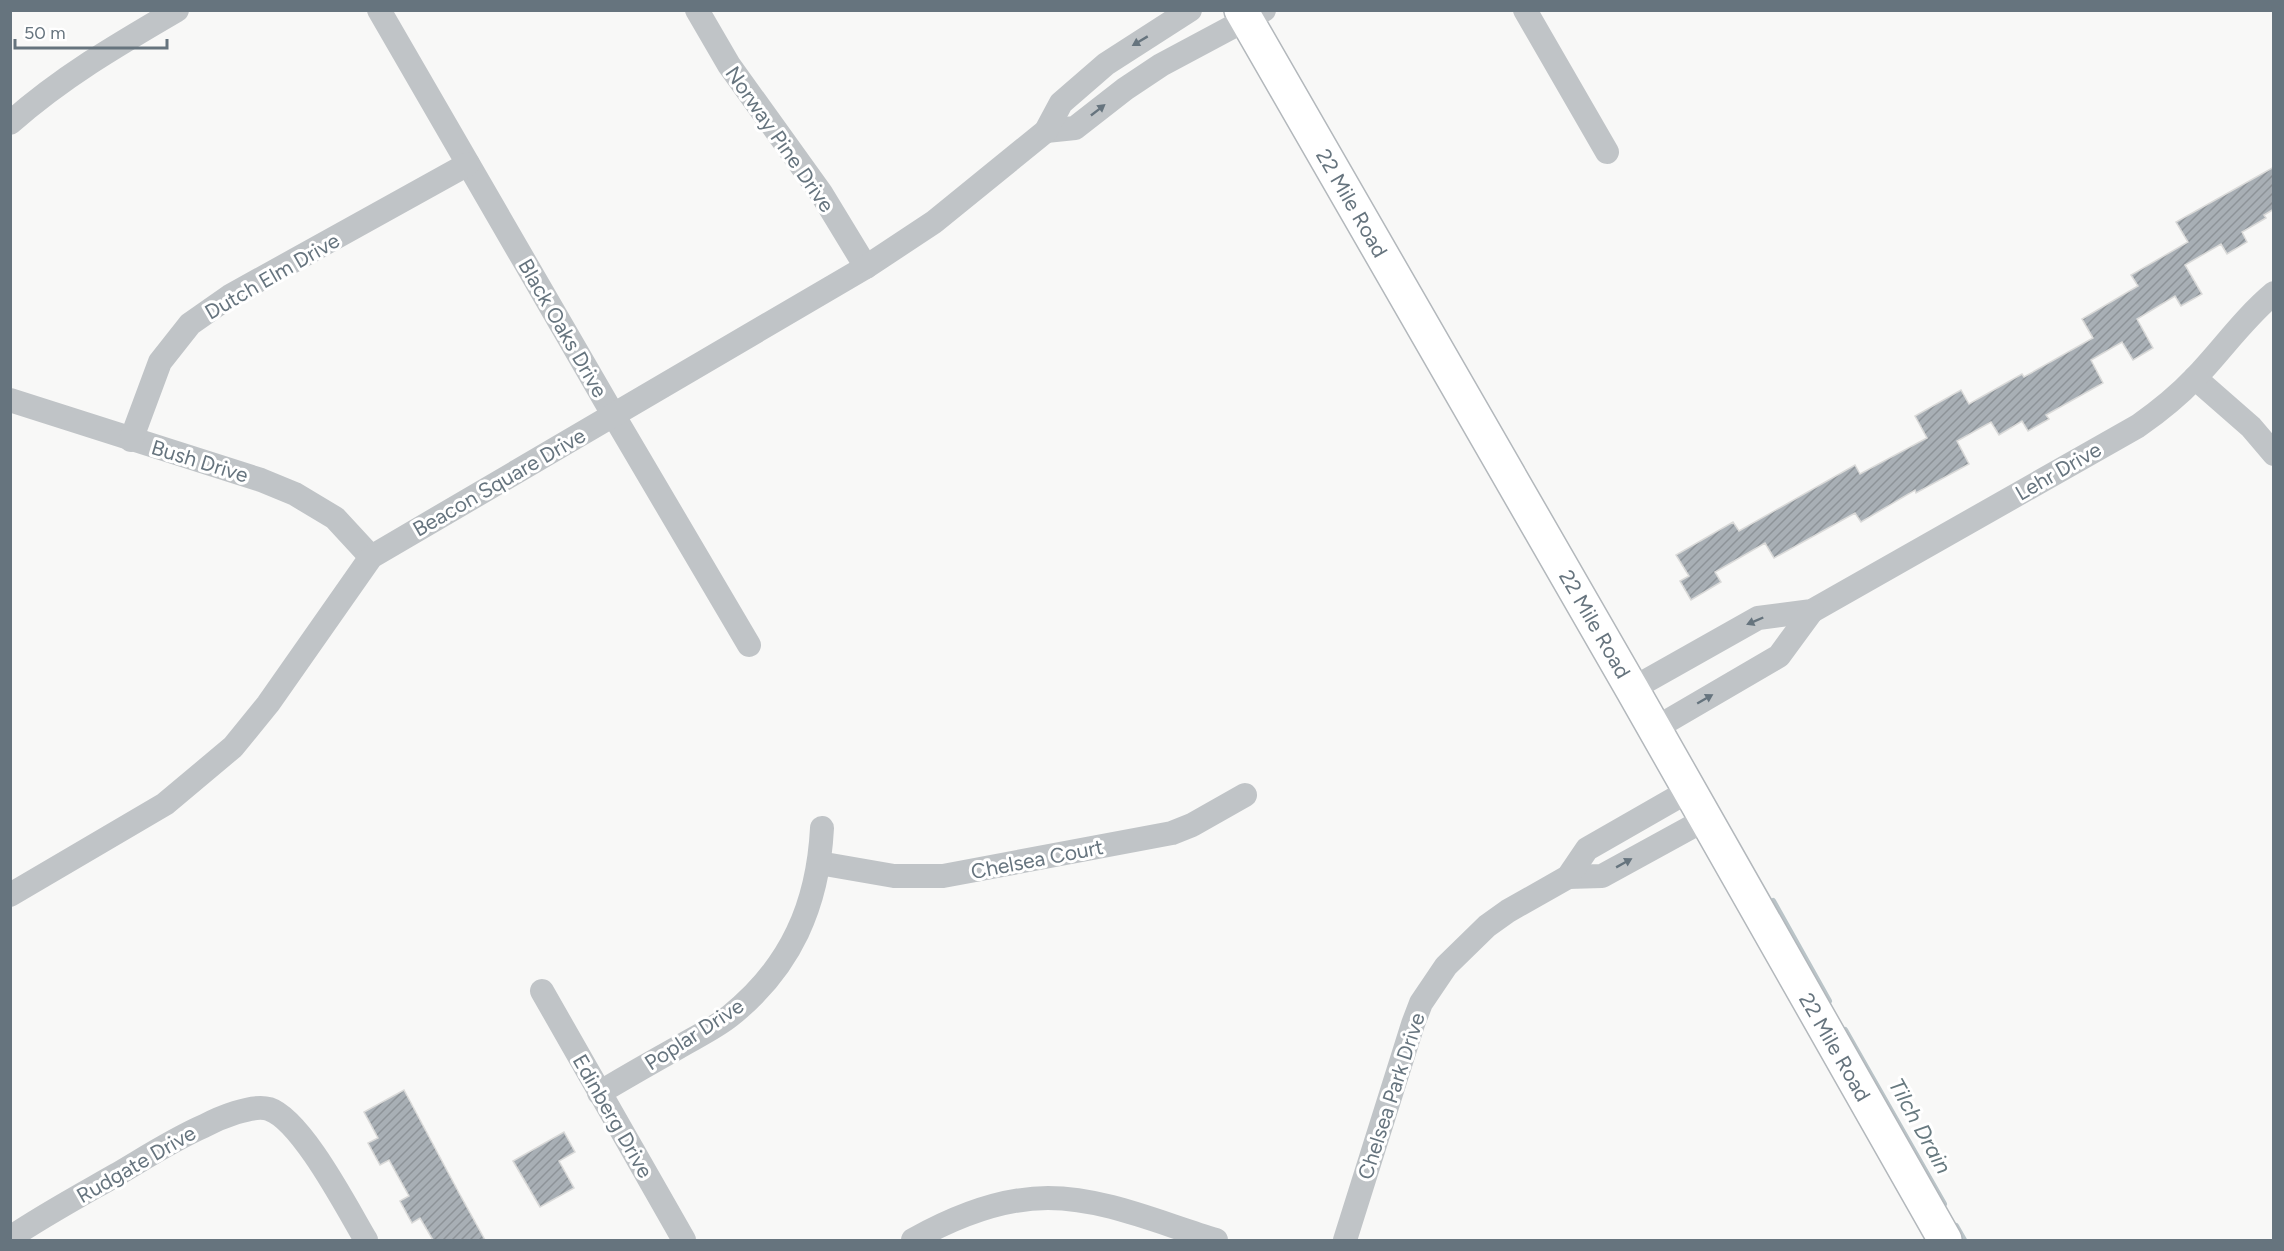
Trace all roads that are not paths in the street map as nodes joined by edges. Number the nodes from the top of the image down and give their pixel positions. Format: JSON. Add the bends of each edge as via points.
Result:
{"nodes":[{"id":1,"x":177,"y":10,"type":"edge"},
{"id":2,"x":379,"y":10,"type":"edge"},
{"id":3,"x":697,"y":10,"type":"edge"},
{"id":4,"x":1190,"y":10,"type":"edge"},
{"id":5,"x":1525,"y":10,"type":"edge"},
{"id":6,"x":1250,"y":14,"type":"edge"},
{"id":7,"x":10,"y":123,"type":"edge"},
{"id":8,"x":1046,"y":131,"type":"junction"},
{"id":9,"x":1607,"y":152,"type":"dead end"},
{"id":10,"x":468,"y":164,"type":"junction"},
{"id":11,"x":866,"y":267,"type":"junction"},
{"id":12,"x":2274,"y":293,"type":"edge"},
{"id":13,"x":2195,"y":378,"type":"junction"},
{"id":14,"x":10,"y":400,"type":"edge"},
{"id":15,"x":614,"y":416,"type":"junction"},
{"id":16,"x":131,"y":440,"type":"junction"},
{"id":17,"x":2274,"y":454,"type":"edge"},
{"id":18,"x":371,"y":557,"type":"junction"},
{"id":19,"x":1812,"y":611,"type":"junction"},
{"id":20,"x":749,"y":645,"type":"dead end"},
{"id":21,"x":1632,"y":689,"type":"junction"},
{"id":22,"x":1654,"y":729,"type":"junction"},
{"id":23,"x":1689,"y":790,"type":"junction"},
{"id":24,"x":1245,"y":795,"type":"dead end"},
{"id":25,"x":1706,"y":819,"type":"junction"},
{"id":26,"x":822,"y":828,"type":"dead end"},
{"id":27,"x":819,"y":863,"type":"junction"},
{"id":28,"x":1568,"y":877,"type":"junction"},
{"id":29,"x":10,"y":895,"type":"edge"},
{"id":30,"x":542,"y":991,"type":"dead end"},
{"id":31,"x":599,"y":1093,"type":"junction"},
{"id":32,"x":10,"y":1238,"type":"edge"},
{"id":33,"x":366,"y":1240,"type":"edge"},
{"id":34,"x":684,"y":1240,"type":"edge"},
{"id":35,"x":914,"y":1240,"type":"edge"},
{"id":36,"x":1216,"y":1240,"type":"edge"},
{"id":37,"x":1345,"y":1240,"type":"edge"},
{"id":38,"x":1945,"y":1240,"type":"edge"}],
"edges":[{"from":1,"to":7,"type":"street","via":[[98,56]]},
{"from":2,"to":10,"type":"street","name":"Black Oaks Drive"},
{"from":3,"to":11,"type":"street","name":"Norway Pine Drive","via":[[729,65],[821,193]]},
{"from":4,"to":8,"type":"street","name":"Beacon Square Drive","one_way":true,"via":[[1106,64],[1061,103]]},
{"from":5,"to":9,"type":"street"},
{"from":8,"to":6,"type":"street","one_way":true,"via":[[1075,128],[1161,65]]},
{"from":6,"to":21,"type":"street","name":"22 Mile Road"},
{"from":8,"to":11,"type":"street","name":"Beacon Square Drive","via":[[934,222]]},
{"from":10,"to":15,"type":"street","name":"Black Oaks Drive"},
{"from":10,"to":16,"type":"street","name":"Dutch Elm Drive","via":[[230,296],[190,324],[160,362]]},
{"from":11,"to":15,"type":"street","name":"Beacon Square Drive"},
{"from":12,"to":13,"type":"street","name":"Lehr Drive","via":[[2237,328]]},
{"from":13,"to":17,"type":"street","via":[[2252,427]]},
{"from":13,"to":19,"type":"street","name":"Lehr Drive","via":[[2138,426]]},
{"from":14,"to":16,"type":"street","name":"Bush Drive"},
{"from":15,"to":18,"type":"street","name":"Beacon Square Drive"},
{"from":15,"to":20,"type":"street","name":"Black Oaks Drive"},
{"from":16,"to":18,"type":"street","name":"Bush Drive","via":[[295,494],[335,518]]},
{"from":18,"to":29,"type":"street","name":"Beacon Square Drive","via":[[268,704],[233,747],[165,804]]},
{"from":19,"to":21,"type":"street","name":"Lehr Drive","one_way":true,"via":[[1758,618]]},
{"from":22,"to":19,"type":"street","name":"Lehr Drive","one_way":true,"via":[[1779,656]]},
{"from":21,"to":22,"type":"street","name":"22 Mile Road"},
{"from":22,"to":23,"type":"street","name":"22 Mile Road"},
{"from":23,"to":25,"type":"street","name":"22 Mile Road"},
{"from":23,"to":28,"type":"street","name":"Chelsea Park Drive","via":[[1587,849]]},
{"from":24,"to":27,"type":"street","name":"Chelsea Court","via":[[1172,833],[974,872],[894,876]]},
{"from":28,"to":25,"type":"street","name":"Chelsea Park Drive","one_way":true,"via":[[1602,876]]},
{"from":25,"to":38,"type":"street","name":"22 Mile Road"},
{"from":26,"to":27,"type":"street","name":"Poplar Drive"},
{"from":27,"to":31,"type":"street","name":"Poplar Drive","via":[[797,936],[757,991],[729,1017]]},
{"from":28,"to":37,"type":"street","name":"Chelsea Park Drive","via":[[1486,926],[1432,985],[1413,1024]]},
{"from":30,"to":31,"type":"street","name":"Edinberg Drive"},
{"from":31,"to":34,"type":"street","name":"Edinberg Drive"},
{"from":32,"to":33,"type":"street","name":"Rudgate Drive","via":[[204,1125],[255,1108],[269,1109],[283,1119],[315,1155]]},
{"from":35,"to":36,"type":"street","via":[[972,1212],[1021,1199],[1048,1198],[1102,1205]]}]}
